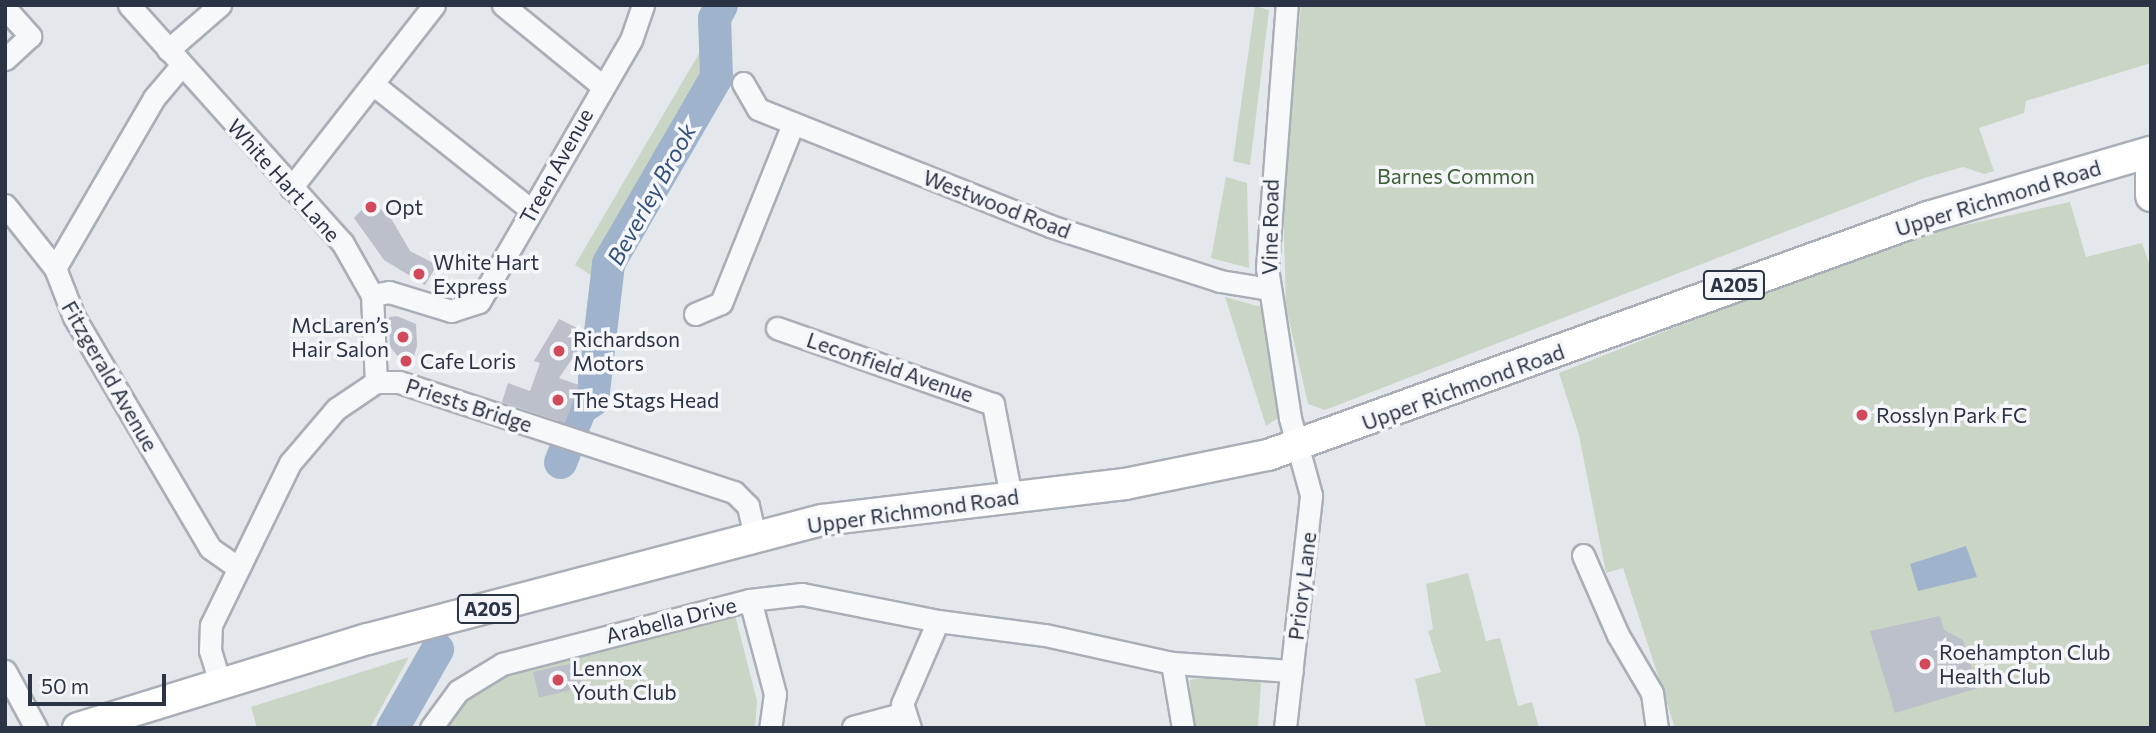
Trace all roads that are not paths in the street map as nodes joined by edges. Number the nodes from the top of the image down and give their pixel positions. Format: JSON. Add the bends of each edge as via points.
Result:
{"nodes":[{"id":1,"x":129,"y":5,"type":"edge"},
{"id":2,"x":220,"y":5,"type":"edge"},
{"id":3,"x":434,"y":5,"type":"edge"},
{"id":4,"x":503,"y":5,"type":"edge"},
{"id":5,"x":643,"y":5,"type":"edge"},
{"id":6,"x":1282,"y":6,"type":"edge"},
{"id":7,"x":5,"y":8,"type":"edge"},
{"id":8,"x":175,"y":58,"type":"junction"},
{"id":9,"x":5,"y":59,"type":"edge"},
{"id":10,"x":744,"y":83,"type":"dead end"},
{"id":11,"x":374,"y":85,"type":"junction"},
{"id":12,"x":601,"y":85,"type":"junction"},
{"id":13,"x":793,"y":124,"type":"junction"},
{"id":14,"x":2151,"y":152,"type":"edge"},
{"id":15,"x":2151,"y":173,"type":"edge"},
{"id":16,"x":291,"y":188,"type":"junction"},
{"id":17,"x":2151,"y":196,"type":"edge"},
{"id":18,"x":5,"y":205,"type":"edge"},
{"id":19,"x":531,"y":210,"type":"junction"},
{"id":20,"x":55,"y":268,"type":"junction"},
{"id":21,"x":1270,"y":289,"type":"junction"},
{"id":22,"x":372,"y":295,"type":"junction"},
{"id":23,"x":695,"y":314,"type":"dead end"},
{"id":24,"x":777,"y":328,"type":"dead end"},
{"id":25,"x":376,"y":382,"type":"junction"},
{"id":26,"x":1299,"y":445,"type":"junction"},
{"id":27,"x":1011,"y":497,"type":"junction"},
{"id":28,"x":755,"y":537,"type":"junction"},
{"id":29,"x":1583,"y":555,"type":"dead end"},
{"id":30,"x":239,"y":568,"type":"junction"},
{"id":31,"x":750,"y":600,"type":"junction"},
{"id":32,"x":938,"y":621,"type":"junction"},
{"id":33,"x":1172,"y":663,"type":"junction"},
{"id":34,"x":5,"y":670,"type":"edge"},
{"id":35,"x":1292,"y":671,"type":"junction"},
{"id":36,"x":220,"y":683,"type":"junction"},
{"id":37,"x":907,"y":720,"type":"edge"},
{"id":38,"x":853,"y":727,"type":"edge"},
{"id":39,"x":36,"y":728,"type":"edge"},
{"id":40,"x":78,"y":728,"type":"edge"},
{"id":41,"x":431,"y":728,"type":"edge"},
{"id":42,"x":770,"y":728,"type":"edge"},
{"id":43,"x":1183,"y":728,"type":"edge"},
{"id":44,"x":1285,"y":728,"type":"edge"},
{"id":45,"x":1657,"y":728,"type":"edge"}],
"edges":[{"from":1,"to":8,"type":"street","name":"White Hart Lane"},
{"from":2,"to":8,"type":"street"},
{"from":3,"to":11,"type":"street"},
{"from":4,"to":12,"type":"street"},
{"from":5,"to":12,"type":"street","name":"Treen Avenue","via":[[631,40]]},
{"from":6,"to":21,"type":"street","name":"Vine Road","via":[[1272,158]]},
{"from":7,"to":9,"type":"street","via":[[30,36]]},
{"from":8,"to":16,"type":"street","name":"White Hart Lane"},
{"from":8,"to":20,"type":"street"},
{"from":10,"to":13,"type":"street","name":"Westwood Road","via":[[758,109]]},
{"from":11,"to":16,"type":"street"},
{"from":11,"to":19,"type":"street"},
{"from":12,"to":19,"type":"street","name":"Treen Avenue"},
{"from":13,"to":21,"type":"street","name":"Westwood Road","via":[[1050,226],[1220,281]]},
{"from":13,"to":23,"type":"street","via":[[721,303]]},
{"from":14,"to":26,"type":"highway","name":"Upper Richmond Road","number":"A205","via":[[1916,221]]},
{"from":15,"to":17,"type":"highway"},
{"from":16,"to":22,"type":"street","name":"White Hart Lane","via":[[342,242]]},
{"from":18,"to":20,"type":"street","name":"Fitzgerald Avenue"},
{"from":19,"to":22,"type":"street","name":"Treen Avenue","via":[[471,307],[451,311],[389,292]]},
{"from":20,"to":30,"type":"street","name":"Fitzgerald Avenue","via":[[74,317],[210,548]]},
{"from":21,"to":26,"type":"street","name":"Vine Road"},
{"from":22,"to":25,"type":"street","name":"White Hart Lane"},
{"from":24,"to":27,"type":"street","name":"Leconfield Avenue","via":[[993,404]]},
{"from":25,"to":28,"type":"street","name":"Priests Bridge","via":[[399,382],[734,492],[748,506]]},
{"from":25,"to":30,"type":"street","name":"Priests Bridge","via":[[336,409],[290,463]]},
{"from":26,"to":27,"type":"highway","name":"Upper Richmond Road","number":"A205","via":[[1199,471]]},
{"from":26,"to":35,"type":"street","name":"Priory Lane","via":[[1311,510]]},
{"from":27,"to":28,"type":"highway","name":"Upper Richmond Road","number":"A205","via":[[872,512]]},
{"from":28,"to":36,"type":"highway","number":"A205"},
{"from":29,"to":45,"type":"street","via":[[1618,635],[1652,693]]},
{"from":30,"to":36,"type":"street","name":"Priests Bridge","via":[[210,632]]},
{"from":31,"to":32,"type":"street","name":"Arabella Drive","via":[[802,594]]},
{"from":31,"to":41,"type":"street","name":"Arabella Drive","via":[[502,664],[458,691]]},
{"from":31,"to":42,"type":"street","via":[[775,694]]},
{"from":32,"to":33,"type":"street","name":"Arabella Drive","via":[[1045,635]]},
{"from":32,"to":37,"type":"street","via":[[902,704]]},
{"from":33,"to":35,"type":"street","name":"Arabella Drive"},
{"from":33,"to":43,"type":"street"},
{"from":34,"to":39,"type":"street"},
{"from":35,"to":44,"type":"street","name":"Priory Lane"},
{"from":36,"to":40,"type":"highway","number":"A205"},
{"from":37,"to":38,"type":"street"}]}
